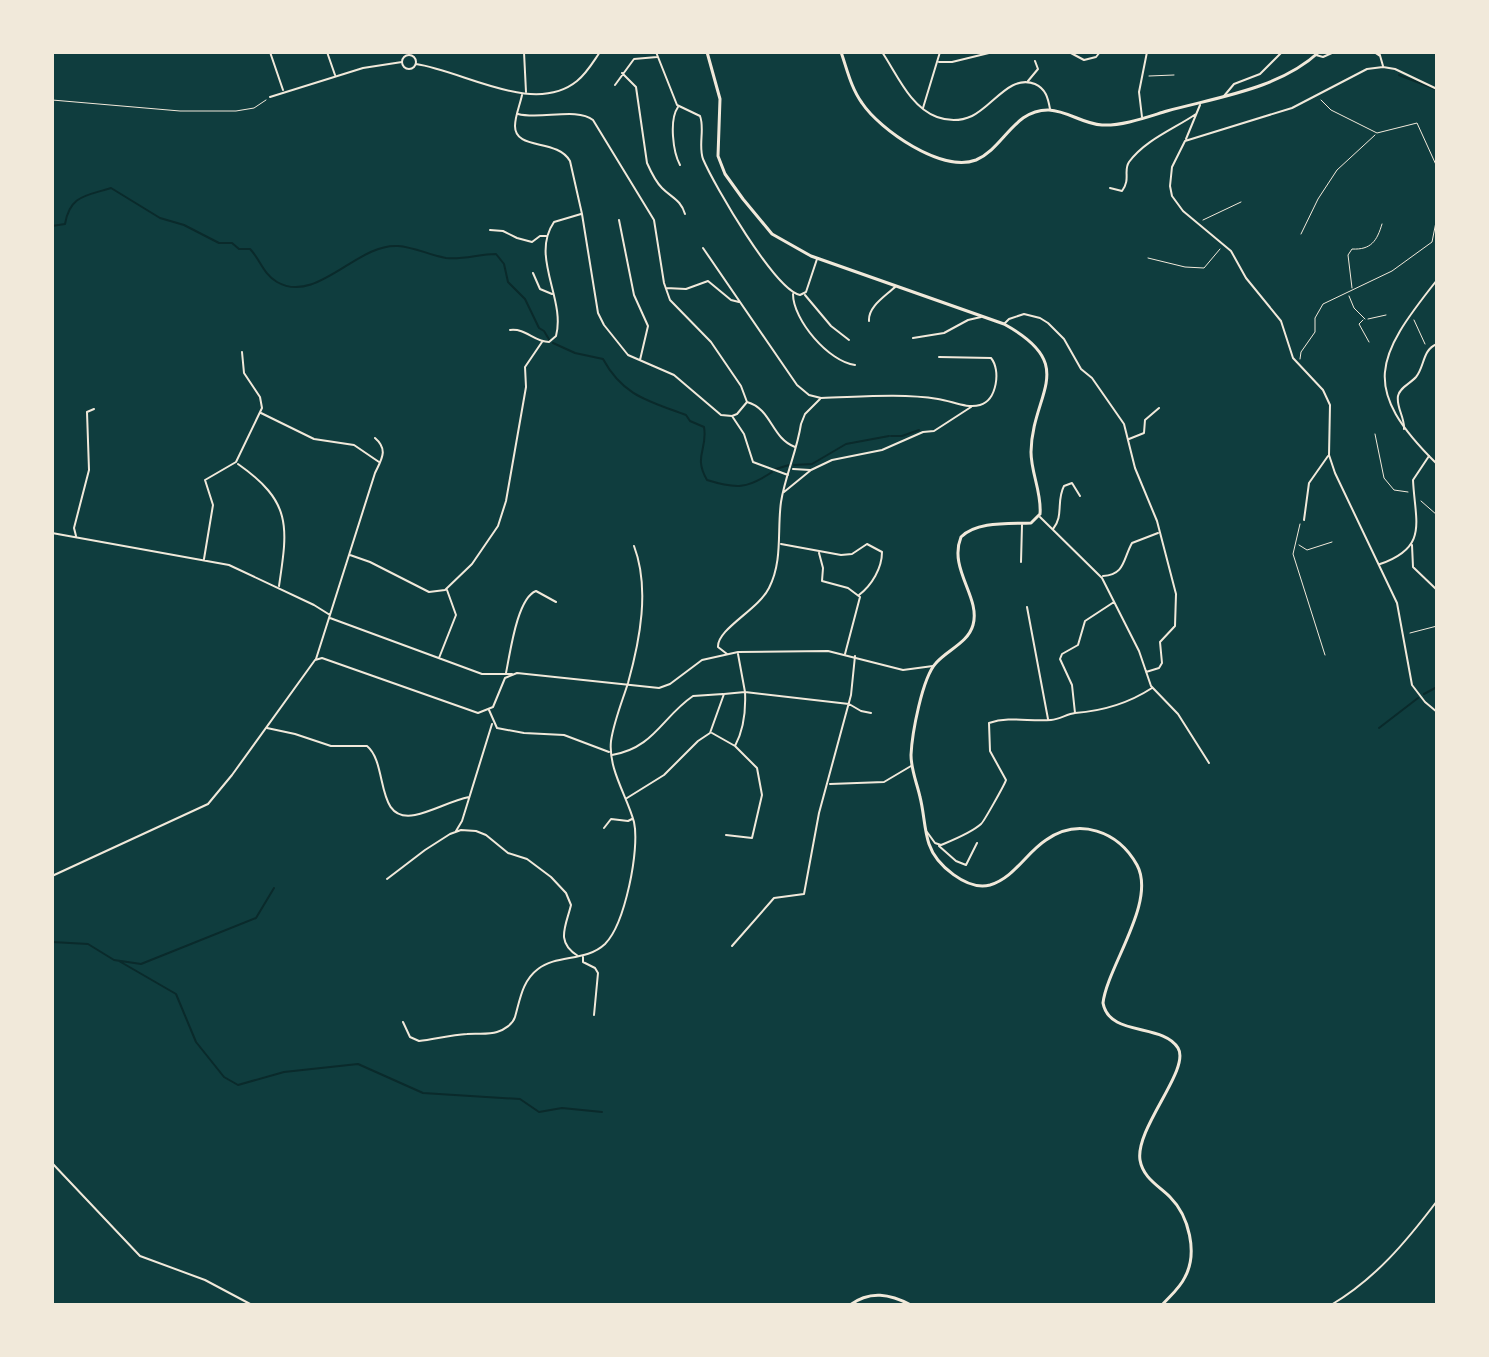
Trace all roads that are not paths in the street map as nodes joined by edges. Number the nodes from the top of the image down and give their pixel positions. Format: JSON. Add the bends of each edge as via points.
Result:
{"nodes":[{"id":1,"x":270,"y":52,"type":"edge"},
{"id":2,"x":327,"y":52,"type":"edge"},
{"id":3,"x":524,"y":52,"type":"edge"},
{"id":4,"x":600,"y":52,"type":"edge"},
{"id":5,"x":656,"y":52,"type":"edge"},
{"id":6,"x":707,"y":52,"type":"edge"},
{"id":7,"x":841,"y":52,"type":"edge"},
{"id":8,"x":882,"y":52,"type":"edge"},
{"id":9,"x":940,"y":52,"type":"edge"},
{"id":10,"x":993,"y":52,"type":"edge"},
{"id":11,"x":1069,"y":52,"type":"edge"},
{"id":12,"x":1100,"y":52,"type":"edge"},
{"id":13,"x":1147,"y":52,"type":"edge"},
{"id":14,"x":1282,"y":52,"type":"edge"},
{"id":15,"x":1334,"y":52,"type":"edge"},
{"id":16,"x":1374,"y":52,"type":"edge"},
{"id":17,"x":1379,"y":52,"type":"edge"},
{"id":18,"x":411,"y":53,"type":"edge"},
{"id":19,"x":1317,"y":54,"type":"edge"},
{"id":20,"x":658,"y":57,"type":"junction"},
{"id":21,"x":1381,"y":57,"type":"junction"},
{"id":22,"x":1035,"y":61,"type":"dead end"},
{"id":23,"x":402,"y":62,"type":"junction"},
{"id":24,"x":938,"y":62,"type":"junction"},
{"id":25,"x":416,"y":64,"type":"junction"},
{"id":26,"x":1383,"y":67,"type":"junction"},
{"id":27,"x":622,"y":73,"type":"junction"},
{"id":28,"x":335,"y":76,"type":"junction"},
{"id":29,"x":1028,"y":82,"type":"junction"},
{"id":30,"x":615,"y":85,"type":"dead end"},
{"id":31,"x":1437,"y":89,"type":"edge"},
{"id":32,"x":284,"y":92,"type":"junction"},
{"id":33,"x":524,"y":94,"type":"junction"},
{"id":34,"x":1224,"y":96,"type":"junction"},
{"id":35,"x":270,"y":97,"type":"road end"},
{"id":36,"x":1202,"y":101,"type":"junction"},
{"id":37,"x":679,"y":106,"type":"junction"},
{"id":38,"x":923,"y":110,"type":"junction"},
{"id":39,"x":1051,"y":110,"type":"junction"},
{"id":40,"x":518,"y":114,"type":"junction"},
{"id":41,"x":1196,"y":114,"type":"junction"},
{"id":42,"x":1142,"y":118,"type":"junction"},
{"id":43,"x":1185,"y":141,"type":"junction"},
{"id":44,"x":680,"y":165,"type":"dead end"},
{"id":45,"x":1110,"y":188,"type":"dead end"},
{"id":46,"x":582,"y":214,"type":"junction"},
{"id":47,"x":685,"y":214,"type":"dead end"},
{"id":48,"x":619,"y":220,"type":"dead end"},
{"id":49,"x":490,"y":230,"type":"dead end"},
{"id":50,"x":548,"y":236,"type":"junction"},
{"id":51,"x":703,"y":248,"type":"dead end"},
{"id":52,"x":817,"y":258,"type":"junction"},
{"id":53,"x":533,"y":273,"type":"dead end"},
{"id":54,"x":1437,"y":280,"type":"edge"},
{"id":55,"x":896,"y":285,"type":"junction"},
{"id":56,"x":665,"y":288,"type":"junction"},
{"id":57,"x":793,"y":293,"type":"junction"},
{"id":58,"x":805,"y":294,"type":"junction"},
{"id":59,"x":553,"y":295,"type":"junction"},
{"id":60,"x":740,"y":303,"type":"junction"},
{"id":61,"x":982,"y":316,"type":"junction"},
{"id":62,"x":869,"y":321,"type":"dead end"},
{"id":63,"x":1004,"y":324,"type":"junction"},
{"id":64,"x":510,"y":330,"type":"dead end"},
{"id":65,"x":913,"y":338,"type":"dead end"},
{"id":66,"x":849,"y":340,"type":"dead end"},
{"id":67,"x":542,"y":342,"type":"junction"},
{"id":68,"x":1437,"y":344,"type":"edge"},
{"id":69,"x":242,"y":352,"type":"dead end"},
{"id":70,"x":939,"y":357,"type":"dead end"},
{"id":71,"x":640,"y":360,"type":"junction"},
{"id":72,"x":855,"y":365,"type":"dead end"},
{"id":73,"x":821,"y":398,"type":"junction"},
{"id":74,"x":747,"y":402,"type":"junction"},
{"id":75,"x":972,"y":407,"type":"junction"},
{"id":76,"x":1159,"y":408,"type":"dead end"},
{"id":77,"x":94,"y":409,"type":"dead end"},
{"id":78,"x":260,"y":412,"type":"junction"},
{"id":79,"x":732,"y":416,"type":"junction"},
{"id":80,"x":1404,"y":429,"type":"junction"},
{"id":81,"x":375,"y":438,"type":"dead end"},
{"id":82,"x":1128,"y":440,"type":"junction"},
{"id":83,"x":796,"y":448,"type":"junction"},
{"id":84,"x":1329,"y":455,"type":"junction"},
{"id":85,"x":1429,"y":456,"type":"junction"},
{"id":86,"x":236,"y":462,"type":"junction"},
{"id":87,"x":380,"y":463,"type":"junction"},
{"id":88,"x":1437,"y":464,"type":"edge"},
{"id":89,"x":791,"y":468,"type":"junction"},
{"id":90,"x":811,"y":470,"type":"junction"},
{"id":91,"x":789,"y":475,"type":"junction"},
{"id":92,"x":784,"y":493,"type":"junction"},
{"id":93,"x":1080,"y":496,"type":"dead end"},
{"id":94,"x":1039,"y":516,"type":"junction"},
{"id":95,"x":1304,"y":520,"type":"dead end"},
{"id":96,"x":1022,"y":524,"type":"junction"},
{"id":97,"x":1052,"y":530,"type":"junction"},
{"id":98,"x":52,"y":533,"type":"edge"},
{"id":99,"x":1159,"y":533,"type":"junction"},
{"id":100,"x":80,"y":539,"type":"junction"},
{"id":101,"x":780,"y":544,"type":"junction"},
{"id":102,"x":1412,"y":544,"type":"junction"},
{"id":103,"x":634,"y":546,"type":"dead end"},
{"id":104,"x":817,"y":551,"type":"junction"},
{"id":105,"x":350,"y":555,"type":"junction"},
{"id":106,"x":204,"y":559,"type":"junction"},
{"id":107,"x":1021,"y":562,"type":"dead end"},
{"id":108,"x":1379,"y":565,"type":"junction"},
{"id":109,"x":1100,"y":576,"type":"junction"},
{"id":110,"x":279,"y":588,"type":"junction"},
{"id":111,"x":446,"y":589,"type":"junction"},
{"id":112,"x":1437,"y":590,"type":"edge"},
{"id":113,"x":859,"y":595,"type":"junction"},
{"id":114,"x":556,"y":602,"type":"dead end"},
{"id":115,"x":1115,"y":602,"type":"junction"},
{"id":116,"x":1027,"y":607,"type":"dead end"},
{"id":117,"x":330,"y":616,"type":"junction"},
{"id":118,"x":738,"y":652,"type":"junction"},
{"id":119,"x":845,"y":654,"type":"junction"},
{"id":120,"x":728,"y":655,"type":"junction"},
{"id":121,"x":855,"y":656,"type":"junction"},
{"id":122,"x":439,"y":659,"type":"junction"},
{"id":123,"x":315,"y":660,"type":"junction"},
{"id":124,"x":934,"y":666,"type":"junction"},
{"id":125,"x":1146,"y":672,"type":"junction"},
{"id":126,"x":506,"y":674,"type":"junction"},
{"id":127,"x":512,"y":674,"type":"junction"},
{"id":128,"x":627,"y":684,"type":"junction"},
{"id":129,"x":1152,"y":688,"type":"junction"},
{"id":130,"x":745,"y":692,"type":"junction"},
{"id":131,"x":724,"y":694,"type":"junction"},
{"id":132,"x":849,"y":704,"type":"junction"},
{"id":133,"x":489,"y":710,"type":"junction"},
{"id":134,"x":1437,"y":712,"type":"edge"},
{"id":135,"x":871,"y":713,"type":"dead end"},
{"id":136,"x":1075,"y":713,"type":"junction"},
{"id":137,"x":1048,"y":720,"type":"junction"},
{"id":138,"x":492,"y":722,"type":"junction"},
{"id":139,"x":266,"y":728,"type":"junction"},
{"id":140,"x":711,"y":732,"type":"junction"},
{"id":141,"x":735,"y":746,"type":"junction"},
{"id":142,"x":610,"y":753,"type":"junction"},
{"id":143,"x":1209,"y":763,"type":"dead end"},
{"id":144,"x":912,"y":765,"type":"junction"},
{"id":145,"x":828,"y":784,"type":"junction"},
{"id":146,"x":469,"y":797,"type":"junction"},
{"id":147,"x":626,"y":798,"type":"junction"},
{"id":148,"x":633,"y":818,"type":"junction"},
{"id":149,"x":604,"y":828,"type":"dead end"},
{"id":150,"x":456,"y":831,"type":"junction"},
{"id":151,"x":926,"y":831,"type":"junction"},
{"id":152,"x":726,"y":835,"type":"dead end"},
{"id":153,"x":977,"y":843,"type":"dead end"},
{"id":154,"x":938,"y":845,"type":"junction"},
{"id":155,"x":52,"y":876,"type":"edge"},
{"id":156,"x":387,"y":879,"type":"dead end"},
{"id":157,"x":732,"y":946,"type":"dead end"},
{"id":158,"x":581,"y":956,"type":"junction"},
{"id":159,"x":594,"y":1015,"type":"dead end"},
{"id":160,"x":403,"y":1022,"type":"dead end"},
{"id":161,"x":52,"y":1163,"type":"edge"},
{"id":162,"x":1437,"y":1201,"type":"edge"},
{"id":163,"x":252,"y":1305,"type":"edge"},
{"id":164,"x":850,"y":1305,"type":"edge"},
{"id":165,"x":911,"y":1305,"type":"edge"},
{"id":166,"x":1162,"y":1305,"type":"edge"},
{"id":167,"x":1331,"y":1305,"type":"edge"}],
"edges":[{"from":1,"to":32,"type":"street"},
{"from":2,"to":28,"type":"street"},
{"from":3,"to":33,"type":"street"},
{"from":4,"to":33,"type":"street","via":[[568,87],[544,95]]},
{"from":5,"to":20,"type":"street"},
{"from":6,"to":52,"type":"main road","via":[[720,99],[717,149],[725,174],[772,234]]},
{"from":7,"to":39,"type":"main road","via":[[857,95],[878,122],[949,162],[980,158],[1023,118]]},
{"from":8,"to":38,"type":"street"},
{"from":9,"to":24,"type":"street"},
{"from":10,"to":24,"type":"street"},
{"from":11,"to":12,"type":"street","via":[[1084,60]]},
{"from":13,"to":42,"type":"street","via":[[1138,100]]},
{"from":14,"to":34,"type":"street","via":[[1260,74],[1234,84]]},
{"from":15,"to":19,"type":"street"},
{"from":16,"to":21,"type":"street"},
{"from":17,"to":21,"type":"street"},
{"from":18,"to":23,"type":"street"},
{"from":18,"to":25,"type":"street"},
{"from":19,"to":34,"type":"main road","via":[[1281,77]]},
{"from":20,"to":27,"type":"street","via":[[638,57]]},
{"from":20,"to":37,"type":"street"},
{"from":21,"to":26,"type":"street"},
{"from":22,"to":29,"type":"street","via":[[1038,69]]},
{"from":23,"to":25,"type":"street","via":[[409,69]]},
{"from":23,"to":28,"type":"street"},
{"from":24,"to":38,"type":"street"},
{"from":25,"to":33,"type":"street"},
{"from":26,"to":31,"type":"street"},
{"from":26,"to":43,"type":"street","via":[[1355,74],[1257,120]]},
{"from":27,"to":30,"type":"street"},
{"from":27,"to":47,"type":"street","via":[[636,87],[647,163]]},
{"from":28,"to":32,"type":"street"},
{"from":29,"to":38,"type":"street","via":[[1015,84],[963,119],[940,118]]},
{"from":29,"to":39,"type":"street","via":[[1044,90]]},
{"from":32,"to":35,"type":"street"},
{"from":33,"to":40,"type":"street"},
{"from":34,"to":36,"type":"main road"},
{"from":36,"to":41,"type":"street"},
{"from":36,"to":42,"type":"main road"},
{"from":37,"to":44,"type":"street","via":[[673,116]]},
{"from":37,"to":57,"type":"street","via":[[700,116],[705,163],[762,260]]},
{"from":39,"to":42,"type":"main road","via":[[1101,125]]},
{"from":40,"to":46,"type":"street","via":[[518,135],[568,157]]},
{"from":40,"to":56,"type":"street","via":[[585,115],[593,120],[654,220]]},
{"from":41,"to":43,"type":"street"},
{"from":41,"to":45,"type":"street","via":[[1129,161],[1122,191]]},
{"from":43,"to":84,"type":"street","via":[[1174,160],[1171,191],[1178,205],[1224,244],[1278,315],[1291,353],[1330,405]]},
{"from":46,"to":50,"type":"street","via":[[557,220]]},
{"from":46,"to":71,"type":"street","via":[[598,313],[624,351]]},
{"from":48,"to":71,"type":"street","via":[[634,295],[648,326]]},
{"from":49,"to":50,"type":"street","via":[[532,242]]},
{"from":50,"to":59,"type":"street"},
{"from":51,"to":60,"type":"street"},
{"from":52,"to":55,"type":"main road"},
{"from":52,"to":58,"type":"street"},
{"from":53,"to":59,"type":"street","via":[[538,287]]},
{"from":54,"to":80,"type":"street","via":[[1392,342],[1385,367],[1388,396]]},
{"from":55,"to":61,"type":"main road"},
{"from":55,"to":62,"type":"street","via":[[870,311]]},
{"from":56,"to":60,"type":"street","via":[[686,289],[708,281]]},
{"from":56,"to":74,"type":"street","via":[[711,342]]},
{"from":57,"to":58,"type":"street"},
{"from":57,"to":72,"type":"street","via":[[796,312],[826,351]]},
{"from":58,"to":66,"type":"street"},
{"from":59,"to":67,"type":"street","via":[[557,333],[552,341]]},
{"from":60,"to":73,"type":"street","via":[[797,385]]},
{"from":61,"to":63,"type":"main road"},
{"from":61,"to":65,"type":"street","via":[[944,333]]},
{"from":63,"to":82,"type":"street","via":[[1031,315],[1058,332],[1120,417]]},
{"from":63,"to":94,"type":"main road","via":[[1035,344],[1046,370],[1031,452]]},
{"from":64,"to":67,"type":"street","via":[[523,330]]},
{"from":67,"to":111,"type":"street","via":[[525,367],[526,387],[498,526],[472,564]]},
{"from":68,"to":80,"type":"street","via":[[1398,395]]},
{"from":69,"to":78,"type":"street","via":[[244,373],[260,397]]},
{"from":70,"to":75,"type":"street","via":[[994,361],[997,375],[990,400]]},
{"from":71,"to":79,"type":"street","via":[[674,375],[721,415]]},
{"from":73,"to":75,"type":"street","via":[[908,397]]},
{"from":73,"to":83,"type":"street","via":[[803,418]]},
{"from":74,"to":79,"type":"street"},
{"from":74,"to":83,"type":"street","via":[[762,408],[781,440]]},
{"from":75,"to":90,"type":"street","via":[[934,431]]},
{"from":76,"to":82,"type":"street","via":[[1145,420],[1144,433]]},
{"from":77,"to":100,"type":"street","via":[[87,412],[89,470],[74,528]]},
{"from":78,"to":86,"type":"street"},
{"from":78,"to":87,"type":"street","via":[[314,439],[354,445]]},
{"from":79,"to":91,"type":"street","via":[[753,462]]},
{"from":80,"to":85,"type":"street"},
{"from":81,"to":87,"type":"street","via":[[383,448]]},
{"from":82,"to":99,"type":"street"},
{"from":83,"to":89,"type":"street"},
{"from":84,"to":95,"type":"street","via":[[1309,483]]},
{"from":84,"to":108,"type":"street"},
{"from":85,"to":88,"type":"street"},
{"from":85,"to":102,"type":"street","via":[[1413,477],[1417,530]]},
{"from":86,"to":106,"type":"street","via":[[205,480],[213,505]]},
{"from":86,"to":110,"type":"street","via":[[268,487],[283,512]]},
{"from":87,"to":105,"type":"street"},
{"from":89,"to":90,"type":"street"},
{"from":89,"to":91,"type":"street"},
{"from":90,"to":92,"type":"street"},
{"from":91,"to":92,"type":"street"},
{"from":92,"to":101,"type":"street"},
{"from":93,"to":97,"type":"street","via":[[1072,483],[1064,486],[1059,520]]},
{"from":94,"to":96,"type":"main road"},
{"from":94,"to":97,"type":"street"},
{"from":96,"to":107,"type":"street"},
{"from":96,"to":124,"type":"main road","via":[[982,527],[961,537],[958,558],[974,621],[967,635]]},
{"from":97,"to":109,"type":"street"},
{"from":98,"to":100,"type":"street"},
{"from":99,"to":109,"type":"street","via":[[1132,543],[1124,566]]},
{"from":99,"to":125,"type":"street","via":[[1178,605],[1175,626],[1160,642],[1161,665]]},
{"from":100,"to":106,"type":"street"},
{"from":101,"to":104,"type":"street"},
{"from":101,"to":120,"type":"street","via":[[764,597],[718,640]]},
{"from":102,"to":108,"type":"street"},
{"from":102,"to":112,"type":"street","via":[[1413,567]]},
{"from":103,"to":128,"type":"street","via":[[643,590]]},
{"from":104,"to":113,"type":"street","via":[[822,581]]},
{"from":104,"to":113,"type":"street","via":[[846,555],[871,544],[882,552],[880,570]]},
{"from":105,"to":111,"type":"street","via":[[429,592]]},
{"from":105,"to":117,"type":"street"},
{"from":106,"to":110,"type":"street","via":[[234,566]]},
{"from":108,"to":134,"type":"street","via":[[1397,603],[1412,685]]},
{"from":109,"to":115,"type":"street"},
{"from":110,"to":117,"type":"street"},
{"from":111,"to":122,"type":"street","via":[[456,615]]},
{"from":113,"to":119,"type":"street"},
{"from":114,"to":126,"type":"street","via":[[536,591],[528,596]]},
{"from":115,"to":125,"type":"street"},
{"from":115,"to":136,"type":"street","via":[[1088,618],[1078,645],[1060,659],[1072,685]]},
{"from":116,"to":137,"type":"street"},
{"from":117,"to":122,"type":"street"},
{"from":117,"to":123,"type":"street"},
{"from":118,"to":119,"type":"street"},
{"from":118,"to":120,"type":"street"},
{"from":118,"to":130,"type":"street"},
{"from":119,"to":121,"type":"street"},
{"from":120,"to":128,"type":"street","via":[[702,660],[665,687]]},
{"from":121,"to":124,"type":"street","via":[[903,670]]},
{"from":121,"to":132,"type":"street"},
{"from":122,"to":126,"type":"street","via":[[482,674]]},
{"from":123,"to":133,"type":"street","via":[[328,658],[469,711]]},
{"from":123,"to":139,"type":"street"},
{"from":124,"to":144,"type":"main road","via":[[922,690]]},
{"from":125,"to":129,"type":"street"},
{"from":126,"to":127,"type":"street"},
{"from":127,"to":128,"type":"street"},
{"from":127,"to":133,"type":"street"},
{"from":128,"to":142,"type":"street"},
{"from":129,"to":136,"type":"street","via":[[1100,711]]},
{"from":129,"to":143,"type":"street","via":[[1178,714]]},
{"from":130,"to":131,"type":"street"},
{"from":130,"to":132,"type":"street"},
{"from":130,"to":141,"type":"street","via":[[744,721]]},
{"from":131,"to":140,"type":"street"},
{"from":131,"to":142,"type":"street","via":[[693,696],[644,743]]},
{"from":132,"to":135,"type":"street"},
{"from":132,"to":145,"type":"street"},
{"from":133,"to":138,"type":"street"},
{"from":136,"to":137,"type":"street"},
{"from":137,"to":154,"type":"street","via":[[989,723],[990,751],[1006,784],[981,824]]},
{"from":138,"to":142,"type":"street","via":[[512,731],[574,737]]},
{"from":138,"to":146,"type":"street"},
{"from":139,"to":146,"type":"street","via":[[331,746],[367,746],[378,760],[385,797],[402,814],[417,815]]},
{"from":139,"to":155,"type":"street","via":[[208,804]]},
{"from":140,"to":141,"type":"street"},
{"from":140,"to":147,"type":"street","via":[[664,775]]},
{"from":141,"to":152,"type":"street","via":[[757,768],[762,795],[752,838]]},
{"from":142,"to":147,"type":"street"},
{"from":144,"to":145,"type":"street","via":[[884,782]]},
{"from":144,"to":151,"type":"main road"},
{"from":145,"to":157,"type":"street","via":[[804,894],[774,898]]},
{"from":146,"to":150,"type":"street"},
{"from":147,"to":148,"type":"street"},
{"from":148,"to":149,"type":"street","via":[[611,819]]},
{"from":148,"to":158,"type":"street","via":[[635,855],[619,915],[604,945]]},
{"from":150,"to":156,"type":"street"},
{"from":150,"to":158,"type":"street","via":[[481,832],[560,886],[571,905],[564,942]]},
{"from":151,"to":154,"type":"street"},
{"from":151,"to":166,"type":"main road","via":[[941,863],[977,886],[1005,877],[1046,839],[1082,827],[1113,839],[1138,866],[1141,895],[1103,1007],[1117,1021],[1172,1041],[1180,1052],[1180,1063],[1151,1119],[1140,1154],[1144,1172],[1181,1211],[1190,1242],[1188,1272]]},
{"from":153,"to":154,"type":"street","via":[[966,865]]},
{"from":158,"to":159,"type":"street","via":[[598,973]]},
{"from":158,"to":160,"type":"street","via":[[549,962],[532,974],[513,1022],[500,1031],[419,1041],[410,1037]]},
{"from":161,"to":163,"type":"street","via":[[140,1256],[205,1280]]},
{"from":162,"to":167,"type":"street","via":[[1385,1265]]},
{"from":164,"to":165,"type":"main road","via":[[873,1295]]}]}
